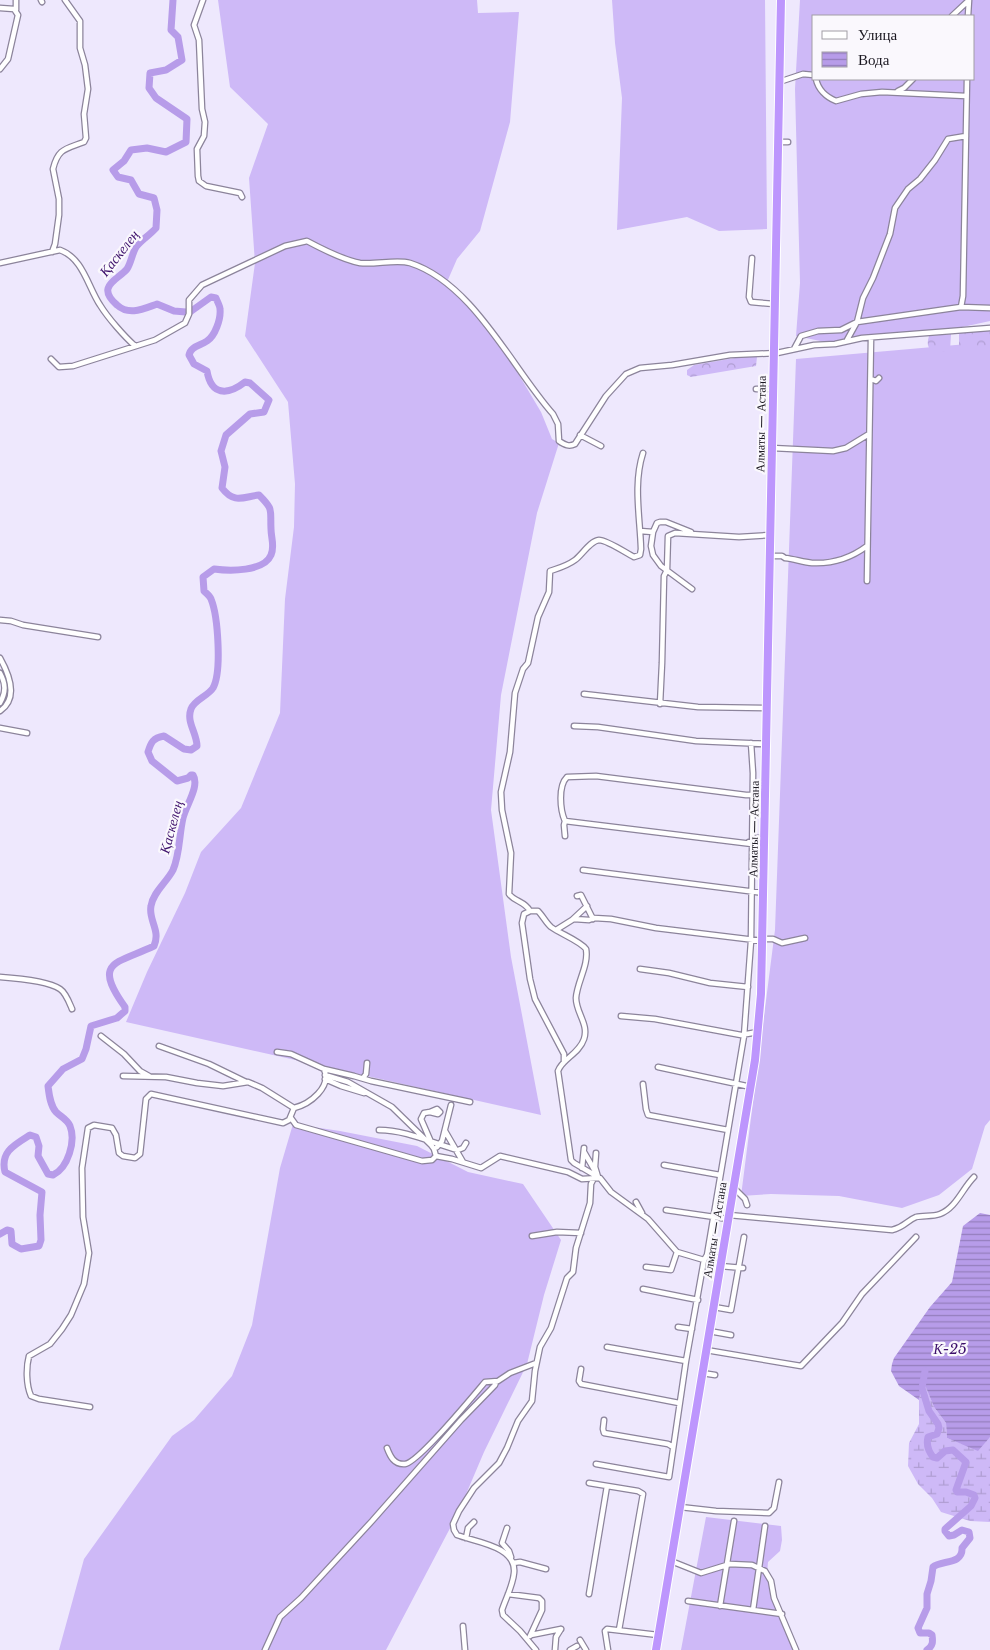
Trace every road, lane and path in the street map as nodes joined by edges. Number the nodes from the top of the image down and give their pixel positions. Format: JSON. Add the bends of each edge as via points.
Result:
{"nodes":[{"id":1,"x":16,"y":0,"type":"edge"},
{"id":2,"x":65,"y":0,"type":"edge"},
{"id":3,"x":202,"y":0,"type":"edge"},
{"id":4,"x":781,"y":0,"type":"edge"},
{"id":5,"x":968,"y":1,"type":"edge"},
{"id":6,"x":0,"y":8,"type":"edge"},
{"id":7,"x":16,"y":10,"type":"junction"},
{"id":8,"x":953,"y":15,"type":"edge"},
{"id":9,"x":968,"y":15,"type":"edge"},
{"id":10,"x":0,"y":69,"type":"edge"},
{"id":11,"x":812,"y":75,"type":"edge"},
{"id":12,"x":816,"y":80,"type":"edge"},
{"id":13,"x":912,"y":80,"type":"edge"},
{"id":14,"x":967,"y":80,"type":"edge"},
{"id":15,"x":780,"y":82,"type":"junction"},
{"id":16,"x":894,"y":92,"type":"junction"},
{"id":17,"x":966,"y":96,"type":"junction"},
{"id":18,"x":966,"y":136,"type":"junction"},
{"id":19,"x":778,"y":142,"type":"junction"},
{"id":20,"x":788,"y":142,"type":"dead end"},
{"id":21,"x":242,"y":197,"type":"dead end"},
{"id":22,"x":52,"y":252,"type":"junction"},
{"id":23,"x":752,"y":258,"type":"dead end"},
{"id":24,"x":0,"y":264,"type":"edge"},
{"id":25,"x":751,"y":302,"type":"junction"},
{"id":26,"x":744,"y":304,"type":"dead end"},
{"id":27,"x":774,"y":304,"type":"junction"},
{"id":28,"x":961,"y":307,"type":"junction"},
{"id":29,"x":990,"y":308,"type":"edge"},
{"id":30,"x":857,"y":322,"type":"junction"},
{"id":31,"x":990,"y":328,"type":"edge"},
{"id":32,"x":872,"y":338,"type":"junction"},
{"id":33,"x":846,"y":341,"type":"junction"},
{"id":34,"x":135,"y":346,"type":"junction"},
{"id":35,"x":794,"y":349,"type":"junction"},
{"id":36,"x":773,"y":354,"type":"junction"},
{"id":37,"x":50,"y":359,"type":"dead end"},
{"id":38,"x":879,"y":378,"type":"dead end"},
{"id":39,"x":871,"y":379,"type":"junction"},
{"id":40,"x":756,"y":389,"type":"dead end"},
{"id":41,"x":773,"y":389,"type":"junction"},
{"id":42,"x":869,"y":434,"type":"junction"},
{"id":43,"x":580,"y":435,"type":"junction"},
{"id":44,"x":601,"y":446,"type":"dead end"},
{"id":45,"x":772,"y":448,"type":"junction"},
{"id":46,"x":643,"y":452,"type":"dead end"},
{"id":47,"x":640,"y":530,"type":"junction"},
{"id":48,"x":653,"y":532,"type":"junction"},
{"id":49,"x":692,"y":533,"type":"junction"},
{"id":50,"x":770,"y":535,"type":"junction"},
{"id":51,"x":867,"y":546,"type":"junction"},
{"id":52,"x":770,"y":556,"type":"junction"},
{"id":53,"x":667,"y":570,"type":"junction"},
{"id":54,"x":867,"y":581,"type":"dead end"},
{"id":55,"x":692,"y":589,"type":"dead end"},
{"id":56,"x":0,"y":620,"type":"edge"},
{"id":57,"x":98,"y":636,"type":"dead end"},
{"id":58,"x":0,"y":658,"type":"edge"},
{"id":59,"x":0,"y":673,"type":"edge"},
{"id":60,"x":584,"y":694,"type":"dead end"},
{"id":61,"x":0,"y":703,"type":"edge"},
{"id":62,"x":660,"y":704,"type":"junction"},
{"id":63,"x":767,"y":708,"type":"junction"},
{"id":64,"x":0,"y":711,"type":"edge"},
{"id":65,"x":574,"y":726,"type":"dead end"},
{"id":66,"x":0,"y":728,"type":"edge"},
{"id":67,"x":26,"y":732,"type":"dead end"},
{"id":68,"x":751,"y":743,"type":"junction"},
{"id":69,"x":767,"y":744,"type":"junction"},
{"id":70,"x":753,"y":776,"type":"junction"},
{"id":71,"x":766,"y":776,"type":"junction"},
{"id":72,"x":752,"y":796,"type":"junction"},
{"id":73,"x":766,"y":799,"type":"junction"},
{"id":74,"x":752,"y":803,"type":"junction"},
{"id":75,"x":565,"y":821,"type":"junction"},
{"id":76,"x":565,"y":836,"type":"dead end"},
{"id":77,"x":765,"y":838,"type":"junction"},
{"id":78,"x":752,"y":842,"type":"junction"},
{"id":79,"x":583,"y":870,"type":"dead end"},
{"id":80,"x":751,"y":892,"type":"junction"},
{"id":81,"x":764,"y":893,"type":"junction"},
{"id":82,"x":577,"y":896,"type":"dead end"},
{"id":83,"x":587,"y":906,"type":"junction"},
{"id":84,"x":530,"y":911,"type":"junction"},
{"id":85,"x":574,"y":919,"type":"junction"},
{"id":86,"x":593,"y":919,"type":"junction"},
{"id":87,"x":556,"y":930,"type":"junction"},
{"id":88,"x":805,"y":938,"type":"dead end"},
{"id":89,"x":763,"y":940,"type":"junction"},
{"id":90,"x":751,"y":941,"type":"junction"},
{"id":91,"x":640,"y":969,"type":"dead end"},
{"id":92,"x":0,"y":977,"type":"edge"},
{"id":93,"x":748,"y":987,"type":"junction"},
{"id":94,"x":72,"y":1009,"type":"dead end"},
{"id":95,"x":621,"y":1016,"type":"dead end"},
{"id":96,"x":758,"y":1032,"type":"junction"},
{"id":97,"x":101,"y":1036,"type":"dead end"},
{"id":98,"x":744,"y":1036,"type":"junction"},
{"id":99,"x":159,"y":1046,"type":"dead end"},
{"id":100,"x":277,"y":1052,"type":"dead end"},
{"id":101,"x":564,"y":1062,"type":"junction"},
{"id":102,"x":366,"y":1063,"type":"dead end"},
{"id":103,"x":658,"y":1067,"type":"dead end"},
{"id":104,"x":325,"y":1074,"type":"junction"},
{"id":105,"x":123,"y":1076,"type":"dead end"},
{"id":106,"x":150,"y":1077,"type":"junction"},
{"id":107,"x":363,"y":1078,"type":"junction"},
{"id":108,"x":246,"y":1082,"type":"junction"},
{"id":109,"x":331,"y":1083,"type":"junction"},
{"id":110,"x":643,"y":1084,"type":"dead end"},
{"id":111,"x":736,"y":1084,"type":"junction"},
{"id":112,"x":324,"y":1086,"type":"junction"},
{"id":113,"x":751,"y":1087,"type":"junction"},
{"id":114,"x":368,"y":1093,"type":"junction"},
{"id":115,"x":470,"y":1102,"type":"dead end"},
{"id":116,"x":451,"y":1104,"type":"dead end"},
{"id":117,"x":294,"y":1108,"type":"junction"},
{"id":118,"x":430,"y":1112,"type":"dead end"},
{"id":119,"x":291,"y":1118,"type":"junction"},
{"id":120,"x":379,"y":1130,"type":"dead end"},
{"id":121,"x":728,"y":1130,"type":"junction"},
{"id":122,"x":445,"y":1131,"type":"junction"},
{"id":123,"x":428,"y":1141,"type":"junction"},
{"id":124,"x":466,"y":1143,"type":"dead end"},
{"id":125,"x":439,"y":1145,"type":"junction"},
{"id":126,"x":434,"y":1149,"type":"junction"},
{"id":127,"x":458,"y":1150,"type":"junction"},
{"id":128,"x":596,"y":1153,"type":"dead end"},
{"id":129,"x":436,"y":1156,"type":"junction"},
{"id":130,"x":463,"y":1162,"type":"junction"},
{"id":131,"x":664,"y":1165,"type":"dead end"},
{"id":132,"x":582,"y":1168,"type":"junction"},
{"id":133,"x":720,"y":1175,"type":"junction"},
{"id":134,"x":596,"y":1176,"type":"junction"},
{"id":135,"x":974,"y":1176,"type":"dead end"},
{"id":136,"x":734,"y":1188,"type":"junction"},
{"id":137,"x":636,"y":1202,"type":"dead end"},
{"id":138,"x":747,"y":1205,"type":"dead end"},
{"id":139,"x":666,"y":1210,"type":"dead end"},
{"id":140,"x":642,"y":1214,"type":"junction"},
{"id":141,"x":713,"y":1217,"type":"junction"},
{"id":142,"x":729,"y":1217,"type":"junction"},
{"id":143,"x":580,"y":1232,"type":"junction"},
{"id":144,"x":532,"y":1236,"type":"dead end"},
{"id":145,"x":744,"y":1237,"type":"dead end"},
{"id":146,"x":916,"y":1237,"type":"dead end"},
{"id":147,"x":677,"y":1252,"type":"junction"},
{"id":148,"x":706,"y":1258,"type":"junction"},
{"id":149,"x":721,"y":1262,"type":"junction"},
{"id":150,"x":646,"y":1267,"type":"dead end"},
{"id":151,"x":741,"y":1268,"type":"junction"},
{"id":152,"x":643,"y":1289,"type":"dead end"},
{"id":153,"x":698,"y":1300,"type":"junction"},
{"id":154,"x":714,"y":1307,"type":"junction"},
{"id":155,"x":678,"y":1326,"type":"dead end"},
{"id":156,"x":692,"y":1329,"type":"junction"},
{"id":157,"x":709,"y":1332,"type":"junction"},
{"id":158,"x":731,"y":1335,"type":"dead end"},
{"id":159,"x":607,"y":1347,"type":"dead end"},
{"id":160,"x":706,"y":1350,"type":"junction"},
{"id":161,"x":686,"y":1362,"type":"junction"},
{"id":162,"x":536,"y":1363,"type":"junction"},
{"id":163,"x":581,"y":1369,"type":"dead end"},
{"id":164,"x":702,"y":1372,"type":"junction"},
{"id":165,"x":715,"y":1375,"type":"dead end"},
{"id":166,"x":496,"y":1382,"type":"junction"},
{"id":167,"x":679,"y":1403,"type":"junction"},
{"id":168,"x":90,"y":1407,"type":"dead end"},
{"id":169,"x":604,"y":1420,"type":"dead end"},
{"id":170,"x":673,"y":1447,"type":"junction"},
{"id":171,"x":387,"y":1448,"type":"dead end"},
{"id":172,"x":596,"y":1464,"type":"dead end"},
{"id":173,"x":778,"y":1482,"type":"dead end"},
{"id":174,"x":588,"y":1483,"type":"dead end"},
{"id":175,"x":607,"y":1486,"type":"junction"},
{"id":176,"x":680,"y":1507,"type":"junction"},
{"id":177,"x":734,"y":1521,"type":"dead end"},
{"id":178,"x":474,"y":1522,"type":"dead end"},
{"id":179,"x":765,"y":1526,"type":"dead end"},
{"id":180,"x":507,"y":1528,"type":"dead end"},
{"id":181,"x":466,"y":1538,"type":"junction"},
{"id":182,"x":512,"y":1560,"type":"junction"},
{"id":183,"x":671,"y":1561,"type":"junction"},
{"id":184,"x":726,"y":1565,"type":"junction"},
{"id":185,"x":759,"y":1567,"type":"junction"},
{"id":186,"x":546,"y":1569,"type":"dead end"},
{"id":187,"x":508,"y":1594,"type":"junction"},
{"id":188,"x":589,"y":1594,"type":"dead end"},
{"id":189,"x":688,"y":1601,"type":"dead end"},
{"id":190,"x":720,"y":1606,"type":"junction"},
{"id":191,"x":753,"y":1610,"type":"junction"},
{"id":192,"x":782,"y":1614,"type":"junction"},
{"id":193,"x":463,"y":1626,"type":"dead end"},
{"id":194,"x":619,"y":1630,"type":"junction"},
{"id":195,"x":658,"y":1635,"type":"junction"},
{"id":196,"x":528,"y":1636,"type":"junction"},
{"id":197,"x":580,"y":1640,"type":"dead end"},
{"id":198,"x":577,"y":1646,"type":"dead end"},
{"id":199,"x":265,"y":1650,"type":"edge"},
{"id":200,"x":465,"y":1650,"type":"edge"},
{"id":201,"x":536,"y":1650,"type":"edge"},
{"id":202,"x":555,"y":1650,"type":"edge"},
{"id":203,"x":570,"y":1650,"type":"edge"},
{"id":204,"x":586,"y":1650,"type":"edge"},
{"id":205,"x":608,"y":1650,"type":"edge"},
{"id":206,"x":656,"y":1650,"type":"edge"},
{"id":207,"x":796,"y":1650,"type":"edge"}],
"edges":[{"from":1,"to":7,"type":"street"},
{"from":2,"to":22,"type":"street","via":[[80,21],[80,48],[88,89],[83,121],[86,138],[84,142],[63,150],[54,164],[59,215]]},
{"from":3,"to":21,"type":"street","via":[[194,25],[199,40],[205,122],[205,132],[198,149],[198,176],[206,186],[235,191]]},
{"from":4,"to":15,"type":"highway","name":"Алматы — Астана"},
{"from":5,"to":8,"type":"street"},
{"from":5,"to":9,"type":"street"},
{"from":6,"to":7,"type":"street"},
{"from":7,"to":10,"type":"street","via":[[18,17],[10,53]]},
{"from":11,"to":15,"type":"street","via":[[803,74]]},
{"from":12,"to":16,"type":"street","via":[[818,87],[836,101],[861,94]]},
{"from":13,"to":16,"type":"street"},
{"from":14,"to":17,"type":"street"},
{"from":15,"to":19,"type":"highway","name":"Алматы — Астана"},
{"from":16,"to":17,"type":"street"},
{"from":17,"to":18,"type":"street"},
{"from":18,"to":28,"type":"street"},
{"from":18,"to":30,"type":"street","via":[[948,139],[895,208],[890,234],[863,298]]},
{"from":19,"to":20,"type":"street"},
{"from":19,"to":27,"type":"highway","name":"Алматы — Астана"},
{"from":22,"to":24,"type":"street"},
{"from":22,"to":34,"type":"street","via":[[60,250],[74,259],[103,310]]},
{"from":23,"to":25,"type":"street"},
{"from":25,"to":26,"type":"street"},
{"from":25,"to":27,"type":"street"},
{"from":27,"to":36,"type":"highway","name":"Алматы — Астана"},
{"from":28,"to":29,"type":"street"},
{"from":28,"to":30,"type":"street"},
{"from":30,"to":33,"type":"street"},
{"from":30,"to":35,"type":"street","via":[[841,330],[801,336]]},
{"from":31,"to":32,"type":"street"},
{"from":32,"to":33,"type":"street"},
{"from":32,"to":39,"type":"street"},
{"from":33,"to":35,"type":"street"},
{"from":34,"to":37,"type":"street","via":[[73,366],[59,367]]},
{"from":34,"to":43,"type":"street","via":[[155,340],[182,325],[187,320],[189,300],[202,285],[284,246],[307,241],[360,263],[409,263],[443,279],[491,330],[553,414],[558,424],[559,441],[572,445]]},
{"from":35,"to":36,"type":"street"},
{"from":36,"to":41,"type":"highway","name":"Алматы — Астана"},
{"from":36,"to":43,"type":"street","via":[[730,354],[635,369],[620,379]]},
{"from":38,"to":39,"type":"street","via":[[876,381]]},
{"from":39,"to":42,"type":"street"},
{"from":40,"to":41,"type":"street"},
{"from":41,"to":45,"type":"highway","name":"Алматы — Астана"},
{"from":42,"to":45,"type":"street","via":[[846,448],[834,451]]},
{"from":42,"to":51,"type":"street"},
{"from":43,"to":44,"type":"street"},
{"from":45,"to":50,"type":"highway","name":"Алматы — Астана"},
{"from":46,"to":47,"type":"street","via":[[638,491]]},
{"from":47,"to":48,"type":"street"},
{"from":47,"to":84,"type":"street","via":[[641,549],[634,558],[598,540],[575,560],[551,570],[549,592],[538,617],[528,663],[515,693],[510,752],[501,792],[502,810],[511,853],[508,891],[510,896],[524,902]]},
{"from":48,"to":49,"type":"street","via":[[657,523],[662,521]]},
{"from":48,"to":53,"type":"street","via":[[653,555]]},
{"from":49,"to":50,"type":"street","via":[[740,537]]},
{"from":49,"to":53,"type":"street","via":[[668,536]]},
{"from":50,"to":52,"type":"highway","name":"Алматы — Астана"},
{"from":51,"to":52,"type":"street","via":[[831,563]]},
{"from":51,"to":54,"type":"street"},
{"from":52,"to":63,"type":"highway","name":"Алматы — Астана"},
{"from":53,"to":55,"type":"street"},
{"from":53,"to":62,"type":"street","via":[[664,576]]},
{"from":56,"to":57,"type":"street"},
{"from":58,"to":64,"type":"street","via":[[11,687],[9,701]]},
{"from":59,"to":61,"type":"street","via":[[5,690]]},
{"from":60,"to":62,"type":"street"},
{"from":62,"to":63,"type":"street"},
{"from":63,"to":69,"type":"highway","name":"Алматы — Астана"},
{"from":65,"to":68,"type":"street","via":[[696,741]]},
{"from":66,"to":67,"type":"street"},
{"from":68,"to":69,"type":"street"},
{"from":68,"to":70,"type":"street"},
{"from":69,"to":71,"type":"highway","name":"Алматы — Астана"},
{"from":70,"to":71,"type":"street"},
{"from":70,"to":72,"type":"street"},
{"from":71,"to":73,"type":"highway","name":"Алматы — Астана"},
{"from":72,"to":73,"type":"street"},
{"from":72,"to":74,"type":"street"},
{"from":72,"to":75,"type":"street","via":[[571,776],[562,785]]},
{"from":73,"to":74,"type":"street"},
{"from":73,"to":77,"type":"highway","name":"Алматы — Астана"},
{"from":74,"to":78,"type":"street"},
{"from":75,"to":76,"type":"street"},
{"from":75,"to":78,"type":"street"},
{"from":77,"to":78,"type":"street"},
{"from":77,"to":81,"type":"highway","name":"Алматы — Астана"},
{"from":78,"to":80,"type":"street"},
{"from":79,"to":80,"type":"street"},
{"from":80,"to":81,"type":"street"},
{"from":80,"to":90,"type":"street"},
{"from":81,"to":89,"type":"highway","name":"Алматы — Астана"},
{"from":82,"to":83,"type":"street","via":[[581,895]]},
{"from":83,"to":85,"type":"street"},
{"from":83,"to":86,"type":"street"},
{"from":84,"to":87,"type":"street","via":[[540,913]]},
{"from":84,"to":101,"type":"street","via":[[524,914],[522,922],[532,988],[564,1054]]},
{"from":85,"to":86,"type":"street"},
{"from":85,"to":87,"type":"street"},
{"from":86,"to":90,"type":"street"},
{"from":87,"to":101,"type":"street","via":[[582,945],[587,952],[576,999],[585,1026],[584,1038],[579,1049]]},
{"from":88,"to":89,"type":"street","via":[[782,943],[773,939]]},
{"from":89,"to":90,"type":"street"},
{"from":89,"to":96,"type":"highway","name":"Алматы — Астана"},
{"from":90,"to":93,"type":"street"},
{"from":91,"to":93,"type":"street"},
{"from":92,"to":94,"type":"street","via":[[59,988]]},
{"from":93,"to":98,"type":"street"},
{"from":95,"to":98,"type":"street"},
{"from":96,"to":98,"type":"street"},
{"from":96,"to":113,"type":"highway","name":"Алматы — Астана"},
{"from":97,"to":106,"type":"street"},
{"from":98,"to":111,"type":"street"},
{"from":99,"to":108,"type":"street"},
{"from":100,"to":104,"type":"street","via":[[291,1054]]},
{"from":101,"to":132,"type":"street","via":[[558,1071],[572,1160]]},
{"from":102,"to":107,"type":"street"},
{"from":103,"to":111,"type":"street"},
{"from":104,"to":107,"type":"street"},
{"from":104,"to":109,"type":"street"},
{"from":104,"to":112,"type":"street"},
{"from":104,"to":114,"type":"street"},
{"from":105,"to":106,"type":"street"},
{"from":106,"to":108,"type":"street","via":[[223,1086]]},
{"from":107,"to":115,"type":"street"},
{"from":108,"to":117,"type":"street"},
{"from":109,"to":112,"type":"street"},
{"from":109,"to":114,"type":"street"},
{"from":110,"to":121,"type":"street","via":[[648,1115]]},
{"from":111,"to":113,"type":"street"},
{"from":111,"to":121,"type":"street"},
{"from":112,"to":117,"type":"street","via":[[318,1094]]},
{"from":113,"to":136,"type":"highway","name":"Алматы — Астана"},
{"from":114,"to":123,"type":"street","via":[[392,1107]]},
{"from":116,"to":122,"type":"street"},
{"from":117,"to":119,"type":"street"},
{"from":118,"to":123,"type":"street","via":[[424,1113],[421,1119]]},
{"from":119,"to":129,"type":"street","via":[[296,1125],[411,1159],[428,1161]]},
{"from":119,"to":168,"type":"street","via":[[283,1123],[151,1094],[146,1099],[140,1152],[135,1158],[119,1153],[112,1128],[94,1125],[88,1128],[82,1168],[83,1217],[89,1253],[84,1284],[62,1329],[50,1344],[30,1356],[28,1373],[31,1396]]},
{"from":120,"to":123,"type":"street"},
{"from":121,"to":133,"type":"street"},
{"from":122,"to":125,"type":"street"},
{"from":122,"to":127,"type":"street"},
{"from":123,"to":125,"type":"street"},
{"from":123,"to":126,"type":"street"},
{"from":124,"to":127,"type":"street"},
{"from":125,"to":126,"type":"street"},
{"from":125,"to":127,"type":"street"},
{"from":126,"to":129,"type":"street"},
{"from":127,"to":130,"type":"street"},
{"from":128,"to":134,"type":"street"},
{"from":129,"to":130,"type":"street"},
{"from":130,"to":134,"type":"street","via":[[481,1168],[500,1156],[568,1172],[582,1179]]},
{"from":131,"to":133,"type":"street"},
{"from":132,"to":134,"type":"street"},
{"from":132,"to":134,"type":"street","via":[[584,1150]]},
{"from":133,"to":141,"type":"street"},
{"from":134,"to":140,"type":"street","via":[[602,1178],[617,1197]]},
{"from":134,"to":143,"type":"street","via":[[591,1184],[590,1203]]},
{"from":135,"to":142,"type":"street","via":[[945,1212],[915,1218],[904,1227],[892,1230]]},
{"from":136,"to":138,"type":"street"},
{"from":136,"to":142,"type":"highway","name":"Алматы — Астана"},
{"from":137,"to":140,"type":"street"},
{"from":139,"to":141,"type":"street"},
{"from":140,"to":147,"type":"street"},
{"from":141,"to":142,"type":"street"},
{"from":141,"to":148,"type":"street"},
{"from":142,"to":149,"type":"highway","name":"Алматы — Астана"},
{"from":143,"to":144,"type":"street"},
{"from":143,"to":162,"type":"street","via":[[573,1272],[567,1278]]},
{"from":145,"to":151,"type":"street"},
{"from":146,"to":160,"type":"street","via":[[801,1366]]},
{"from":147,"to":148,"type":"street"},
{"from":147,"to":150,"type":"street","via":[[671,1270]]},
{"from":148,"to":149,"type":"street"},
{"from":148,"to":153,"type":"street"},
{"from":149,"to":151,"type":"street"},
{"from":149,"to":154,"type":"highway","name":"Алматы — Астана"},
{"from":151,"to":154,"type":"street","via":[[731,1310]]},
{"from":152,"to":153,"type":"street"},
{"from":153,"to":156,"type":"street"},
{"from":154,"to":157,"type":"highway","name":"Алматы — Астана"},
{"from":155,"to":156,"type":"street"},
{"from":156,"to":161,"type":"street"},
{"from":157,"to":158,"type":"street"},
{"from":157,"to":160,"type":"highway","name":"Алматы — Астана"},
{"from":159,"to":161,"type":"street"},
{"from":160,"to":164,"type":"highway","name":"Алматы — Астана"},
{"from":161,"to":167,"type":"street"},
{"from":162,"to":166,"type":"street"},
{"from":162,"to":181,"type":"street","via":[[532,1400],[498,1463],[474,1488],[456,1517],[455,1533]]},
{"from":163,"to":167,"type":"street","via":[[581,1384]]},
{"from":164,"to":165,"type":"street"},
{"from":164,"to":176,"type":"highway","name":"Алматы — Астана"},
{"from":166,"to":171,"type":"street","via":[[485,1382],[410,1463],[393,1460]]},
{"from":166,"to":199,"type":"street","via":[[372,1521],[280,1617]]},
{"from":167,"to":170,"type":"street"},
{"from":169,"to":170,"type":"street","via":[[604,1433]]},
{"from":170,"to":172,"type":"street","via":[[669,1478]]},
{"from":173,"to":176,"type":"street","via":[[774,1508],[769,1513]]},
{"from":174,"to":175,"type":"street"},
{"from":175,"to":188,"type":"street"},
{"from":175,"to":194,"type":"street","via":[[641,1492],[643,1496]]},
{"from":176,"to":183,"type":"highway","name":"Алматы — Астана"},
{"from":177,"to":184,"type":"street"},
{"from":178,"to":181,"type":"street","via":[[468,1528]]},
{"from":179,"to":185,"type":"street"},
{"from":180,"to":182,"type":"street","via":[[502,1543]]},
{"from":181,"to":182,"type":"street","via":[[504,1551]]},
{"from":182,"to":186,"type":"street"},
{"from":182,"to":187,"type":"street","via":[[514,1574]]},
{"from":183,"to":184,"type":"street","via":[[701,1573]]},
{"from":183,"to":195,"type":"highway","name":"Алматы — Астана"},
{"from":184,"to":185,"type":"street"},
{"from":184,"to":190,"type":"street"},
{"from":185,"to":191,"type":"street"},
{"from":185,"to":192,"type":"street","via":[[770,1577],[774,1598]]},
{"from":187,"to":196,"type":"street","via":[[503,1615]]},
{"from":187,"to":196,"type":"street","via":[[542,1601],[536,1626]]},
{"from":189,"to":190,"type":"street"},
{"from":190,"to":191,"type":"street"},
{"from":191,"to":192,"type":"street"},
{"from":192,"to":207,"type":"street"},
{"from":193,"to":200,"type":"street"},
{"from":194,"to":195,"type":"street"},
{"from":194,"to":205,"type":"street","via":[[606,1630]]},
{"from":195,"to":206,"type":"highway","name":"Алматы — Астана"},
{"from":196,"to":201,"type":"street"},
{"from":196,"to":202,"type":"street","via":[[561,1629]]},
{"from":197,"to":204,"type":"street"},
{"from":198,"to":203,"type":"street"}]}
